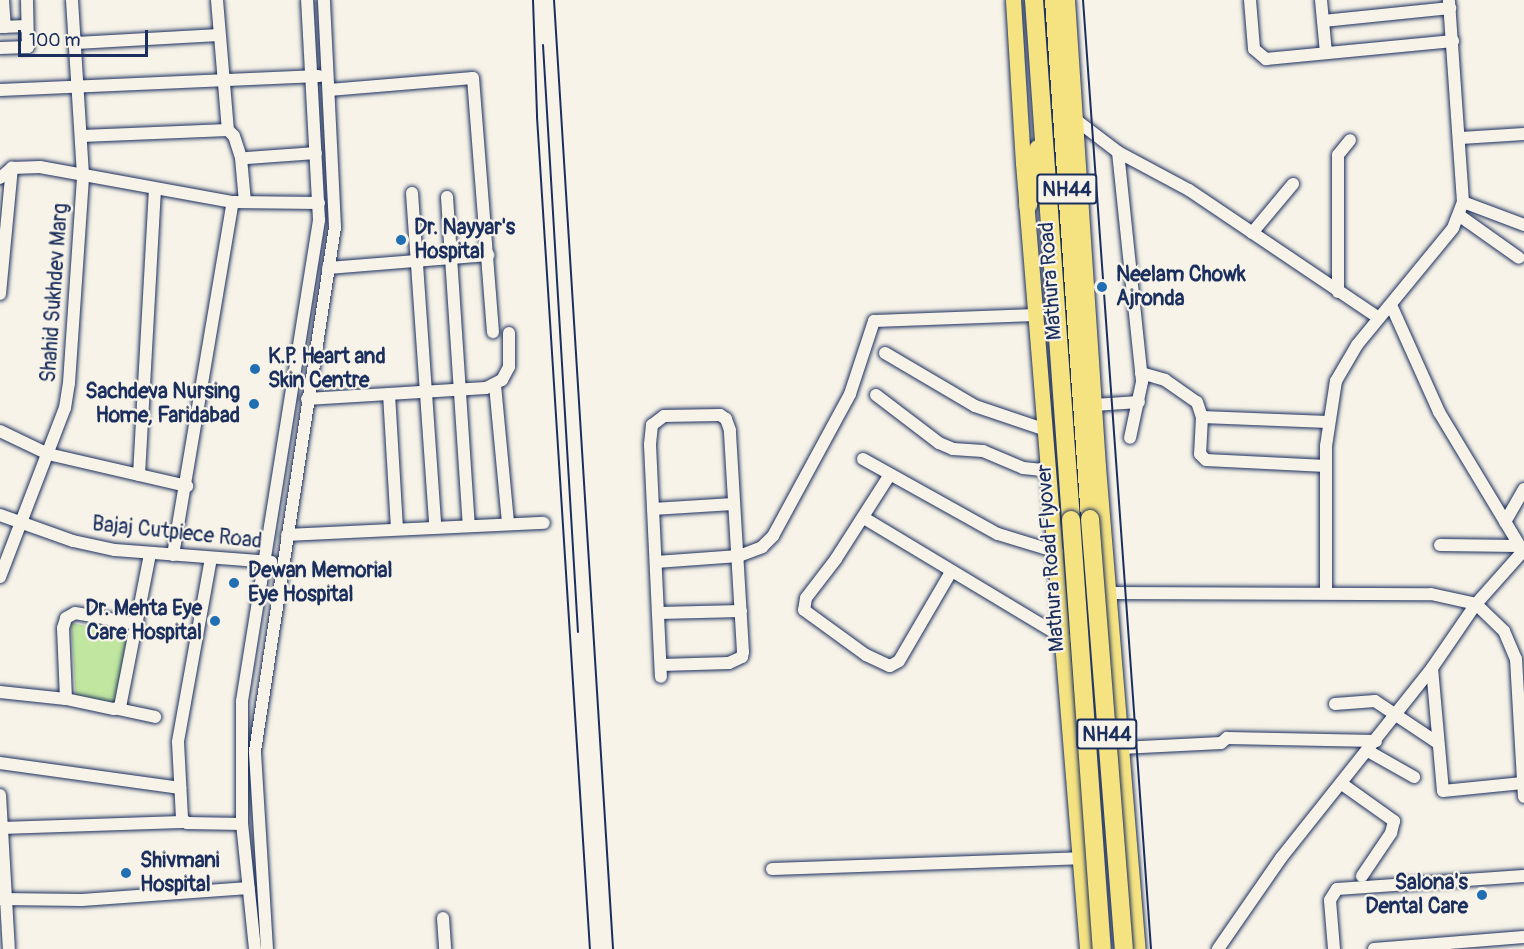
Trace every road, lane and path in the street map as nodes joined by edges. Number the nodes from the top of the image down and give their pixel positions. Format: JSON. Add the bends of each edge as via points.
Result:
{"nodes":[{"id":1,"x":3,"y":0,"type":"edge"},
{"id":2,"x":27,"y":0,"type":"edge"},
{"id":3,"x":72,"y":0,"type":"edge"},
{"id":4,"x":217,"y":0,"type":"edge"},
{"id":5,"x":307,"y":0,"type":"edge"},
{"id":6,"x":324,"y":0,"type":"edge"},
{"id":7,"x":1013,"y":0,"type":"edge"},
{"id":8,"x":1034,"y":0,"type":"edge"},
{"id":9,"x":1054,"y":0,"type":"edge"},
{"id":10,"x":1067,"y":0,"type":"edge"},
{"id":11,"x":1250,"y":0,"type":"edge"},
{"id":12,"x":1321,"y":0,"type":"edge"},
{"id":13,"x":1450,"y":4,"type":"edge"},
{"id":14,"x":1323,"y":21,"type":"junction"},
{"id":15,"x":27,"y":26,"type":"junction"},
{"id":16,"x":2,"y":27,"type":"edge"},
{"id":17,"x":219,"y":34,"type":"junction"},
{"id":18,"x":1453,"y":41,"type":"junction"},
{"id":19,"x":76,"y":43,"type":"junction"},
{"id":20,"x":0,"y":48,"type":"edge"},
{"id":21,"x":1326,"y":53,"type":"junction"},
{"id":22,"x":328,"y":75,"type":"junction"},
{"id":23,"x":311,"y":77,"type":"junction"},
{"id":24,"x":221,"y":82,"type":"junction"},
{"id":25,"x":78,"y":87,"type":"junction"},
{"id":26,"x":0,"y":90,"type":"edge"},
{"id":27,"x":328,"y":90,"type":"junction"},
{"id":28,"x":1076,"y":120,"type":"junction"},
{"id":29,"x":228,"y":130,"type":"junction"},
{"id":30,"x":1043,"y":130,"type":"junction"},
{"id":31,"x":1524,"y":134,"type":"edge"},
{"id":32,"x":82,"y":136,"type":"junction"},
{"id":33,"x":1461,"y":138,"type":"junction"},
{"id":34,"x":1350,"y":140,"type":"dead end"},
{"id":35,"x":1118,"y":152,"type":"junction"},
{"id":36,"x":316,"y":153,"type":"junction"},
{"id":37,"x":247,"y":158,"type":"dead end"},
{"id":38,"x":12,"y":168,"type":"junction"},
{"id":39,"x":83,"y":175,"type":"junction"},
{"id":40,"x":0,"y":178,"type":"edge"},
{"id":41,"x":1293,"y":184,"type":"dead end"},
{"id":42,"x":155,"y":190,"type":"junction"},
{"id":43,"x":412,"y":193,"type":"dead end"},
{"id":44,"x":447,"y":197,"type":"dead end"},
{"id":45,"x":239,"y":202,"type":"junction"},
{"id":46,"x":1463,"y":202,"type":"junction"},
{"id":47,"x":319,"y":203,"type":"junction"},
{"id":48,"x":1028,"y":205,"type":"junction"},
{"id":49,"x":1460,"y":216,"type":"junction"},
{"id":50,"x":1524,"y":225,"type":"edge"},
{"id":51,"x":1252,"y":233,"type":"junction"},
{"id":52,"x":488,"y":255,"type":"junction"},
{"id":53,"x":452,"y":258,"type":"junction"},
{"id":54,"x":1519,"y":258,"type":"dead end"},
{"id":55,"x":416,"y":259,"type":"junction"},
{"id":56,"x":328,"y":268,"type":"junction"},
{"id":57,"x":1338,"y":292,"type":"junction"},
{"id":58,"x":0,"y":294,"type":"edge"},
{"id":59,"x":1391,"y":304,"type":"junction"},
{"id":60,"x":1036,"y":315,"type":"junction"},
{"id":61,"x":1379,"y":318,"type":"junction"},
{"id":62,"x":493,"y":332,"type":"dead end"},
{"id":63,"x":509,"y":333,"type":"dead end"},
{"id":64,"x":885,"y":353,"type":"dead end"},
{"id":65,"x":1141,"y":373,"type":"junction"},
{"id":66,"x":1081,"y":379,"type":"junction"},
{"id":67,"x":495,"y":385,"type":"junction"},
{"id":68,"x":459,"y":391,"type":"junction"},
{"id":69,"x":424,"y":393,"type":"junction"},
{"id":70,"x":389,"y":394,"type":"junction"},
{"id":71,"x":876,"y":395,"type":"dead end"},
{"id":72,"x":307,"y":399,"type":"junction"},
{"id":73,"x":1139,"y":402,"type":"junction"},
{"id":74,"x":1094,"y":405,"type":"junction"},
{"id":75,"x":1202,"y":417,"type":"junction"},
{"id":76,"x":1328,"y":422,"type":"junction"},
{"id":77,"x":0,"y":430,"type":"edge"},
{"id":78,"x":1046,"y":430,"type":"junction"},
{"id":79,"x":1130,"y":438,"type":"dead end"},
{"id":80,"x":48,"y":454,"type":"junction"},
{"id":81,"x":862,"y":459,"type":"dead end"},
{"id":82,"x":1326,"y":466,"type":"junction"},
{"id":83,"x":1098,"y":467,"type":"junction"},
{"id":84,"x":1050,"y":471,"type":"junction"},
{"id":85,"x":139,"y":475,"type":"junction"},
{"id":86,"x":889,"y":476,"type":"junction"},
{"id":87,"x":187,"y":486,"type":"junction"},
{"id":88,"x":1524,"y":489,"type":"edge"},
{"id":89,"x":733,"y":504,"type":"junction"},
{"id":90,"x":653,"y":509,"type":"junction"},
{"id":91,"x":0,"y":515,"type":"edge"},
{"id":92,"x":864,"y":518,"type":"junction"},
{"id":93,"x":1505,"y":522,"type":"junction"},
{"id":94,"x":508,"y":523,"type":"junction"},
{"id":95,"x":544,"y":523,"type":"dead end"},
{"id":96,"x":21,"y":525,"type":"junction"},
{"id":97,"x":470,"y":525,"type":"junction"},
{"id":98,"x":435,"y":526,"type":"junction"},
{"id":99,"x":397,"y":528,"type":"junction"},
{"id":100,"x":287,"y":535,"type":"junction"},
{"id":101,"x":1440,"y":545,"type":"dead end"},
{"id":102,"x":1522,"y":550,"type":"edge"},
{"id":103,"x":1057,"y":552,"type":"junction"},
{"id":104,"x":150,"y":554,"type":"junction"},
{"id":105,"x":173,"y":555,"type":"junction"},
{"id":106,"x":739,"y":556,"type":"junction"},
{"id":107,"x":211,"y":558,"type":"junction"},
{"id":108,"x":265,"y":562,"type":"junction"},
{"id":109,"x":656,"y":562,"type":"junction"},
{"id":110,"x":282,"y":563,"type":"junction"},
{"id":111,"x":951,"y":572,"type":"junction"},
{"id":112,"x":0,"y":577,"type":"edge"},
{"id":113,"x":1108,"y":593,"type":"junction"},
{"id":114,"x":1326,"y":593,"type":"junction"},
{"id":115,"x":1476,"y":604,"type":"junction"},
{"id":116,"x":741,"y":611,"type":"junction"},
{"id":117,"x":659,"y":613,"type":"junction"},
{"id":118,"x":138,"y":624,"type":"junction"},
{"id":119,"x":1065,"y":639,"type":"junction"},
{"id":120,"x":1432,"y":668,"type":"junction"},
{"id":121,"x":0,"y":692,"type":"edge"},
{"id":122,"x":66,"y":699,"type":"junction"},
{"id":123,"x":1335,"y":704,"type":"dead end"},
{"id":124,"x":118,"y":709,"type":"junction"},
{"id":125,"x":1395,"y":714,"type":"junction"},
{"id":126,"x":155,"y":717,"type":"dead end"},
{"id":127,"x":1522,"y":738,"type":"edge"},
{"id":128,"x":1438,"y":743,"type":"junction"},
{"id":129,"x":1372,"y":746,"type":"junction"},
{"id":130,"x":1121,"y":748,"type":"junction"},
{"id":131,"x":0,"y":763,"type":"edge"},
{"id":132,"x":1414,"y":777,"type":"dead end"},
{"id":133,"x":1523,"y":783,"type":"edge"},
{"id":134,"x":1342,"y":784,"type":"junction"},
{"id":135,"x":180,"y":788,"type":"junction"},
{"id":136,"x":0,"y":795,"type":"edge"},
{"id":137,"x":1524,"y":797,"type":"edge"},
{"id":138,"x":183,"y":822,"type":"junction"},
{"id":139,"x":242,"y":824,"type":"junction"},
{"id":140,"x":1,"y":828,"type":"edge"},
{"id":141,"x":1082,"y":858,"type":"junction"},
{"id":142,"x":1,"y":868,"type":"edge"},
{"id":143,"x":772,"y":869,"type":"dead end"},
{"id":144,"x":1362,"y":876,"type":"dead end"},
{"id":145,"x":1524,"y":876,"type":"edge"},
{"id":146,"x":249,"y":888,"type":"junction"},
{"id":147,"x":2,"y":899,"type":"edge"},
{"id":148,"x":443,"y":918,"type":"dead end"},
{"id":149,"x":1135,"y":919,"type":"junction"},
{"id":150,"x":1086,"y":928,"type":"junction"},
{"id":151,"x":1524,"y":937,"type":"edge"},
{"id":152,"x":1506,"y":944,"type":"edge"},
{"id":153,"x":1446,"y":947,"type":"edge"},
{"id":154,"x":9,"y":949,"type":"edge"},
{"id":155,"x":255,"y":949,"type":"edge"},
{"id":156,"x":267,"y":949,"type":"edge"},
{"id":157,"x":445,"y":949,"type":"edge"},
{"id":158,"x":1083,"y":949,"type":"edge"},
{"id":159,"x":1087,"y":949,"type":"edge"},
{"id":160,"x":1102,"y":949,"type":"edge"},
{"id":161,"x":1124,"y":949,"type":"edge"},
{"id":162,"x":1138,"y":949,"type":"edge"},
{"id":163,"x":1218,"y":949,"type":"edge"},
{"id":164,"x":1334,"y":949,"type":"edge"},
{"id":165,"x":1374,"y":949,"type":"edge"}],
"edges":[{"from":1,"to":16,"type":"street"},
{"from":2,"to":15,"type":"street"},
{"from":3,"to":19,"type":"street","name":"Shahid Sukhdev Marg"},
{"from":4,"to":17,"type":"street"},
{"from":5,"to":23,"type":"street"},
{"from":6,"to":22,"type":"street"},
{"from":7,"to":48,"type":"main road"},
{"from":8,"to":30,"type":"highway","number":"NH44"},
{"from":9,"to":66,"type":"highway","name":"Mathura Road","number":"NH44"},
{"from":10,"to":28,"type":"main road"},
{"from":11,"to":21,"type":"street","via":[[1254,49],[1260,57]]},
{"from":12,"to":14,"type":"street"},
{"from":13,"to":14,"type":"street"},
{"from":13,"to":18,"type":"street"},
{"from":14,"to":21,"type":"street"},
{"from":15,"to":16,"type":"street"},
{"from":15,"to":20,"type":"street","via":[[28,47]]},
{"from":17,"to":19,"type":"street"},
{"from":17,"to":24,"type":"street"},
{"from":18,"to":21,"type":"street"},
{"from":18,"to":33,"type":"street"},
{"from":19,"to":25,"type":"street","name":"Shahid Sukhdev Marg"},
{"from":22,"to":23,"type":"street"},
{"from":22,"to":27,"type":"street"},
{"from":23,"to":24,"type":"street"},
{"from":23,"to":36,"type":"street"},
{"from":24,"to":25,"type":"street"},
{"from":24,"to":29,"type":"street"},
{"from":25,"to":26,"type":"street"},
{"from":25,"to":32,"type":"street","name":"Shahid Sukhdev Marg"},
{"from":27,"to":52,"type":"street","via":[[471,76]]},
{"from":27,"to":56,"type":"street","via":[[335,205]]},
{"from":28,"to":35,"type":"street"},
{"from":28,"to":74,"type":"main road"},
{"from":29,"to":32,"type":"street"},
{"from":29,"to":45,"type":"street","via":[[241,158]]},
{"from":30,"to":48,"type":"highway"},
{"from":30,"to":160,"type":"highway","name":"Mathura Road Flyover","number":"NH44","bridge":true},
{"from":31,"to":33,"type":"street"},
{"from":32,"to":39,"type":"street","name":"Shahid Sukhdev Marg"},
{"from":33,"to":46,"type":"street"},
{"from":34,"to":57,"type":"street","via":[[1338,155]]},
{"from":35,"to":51,"type":"street","via":[[1180,184]]},
{"from":35,"to":65,"type":"street"},
{"from":36,"to":37,"type":"street"},
{"from":36,"to":47,"type":"street"},
{"from":38,"to":39,"type":"street","via":[[40,167]]},
{"from":38,"to":40,"type":"street"},
{"from":38,"to":58,"type":"street"},
{"from":39,"to":42,"type":"street"},
{"from":39,"to":80,"type":"street","name":"Shahid Sukhdev Marg","via":[[69,383],[65,408]]},
{"from":41,"to":51,"type":"street"},
{"from":42,"to":45,"type":"street"},
{"from":42,"to":85,"type":"street"},
{"from":43,"to":55,"type":"street"},
{"from":44,"to":53,"type":"street"},
{"from":45,"to":47,"type":"street"},
{"from":45,"to":87,"type":"street"},
{"from":46,"to":49,"type":"street"},
{"from":46,"to":50,"type":"street"},
{"from":47,"to":108,"type":"street","via":[[306,312]]},
{"from":48,"to":60,"type":"main road"},
{"from":49,"to":54,"type":"street"},
{"from":49,"to":59,"type":"street"},
{"from":51,"to":57,"type":"street"},
{"from":52,"to":53,"type":"street"},
{"from":52,"to":62,"type":"street"},
{"from":53,"to":55,"type":"street"},
{"from":53,"to":68,"type":"street"},
{"from":55,"to":56,"type":"street"},
{"from":55,"to":69,"type":"street"},
{"from":56,"to":72,"type":"street"},
{"from":57,"to":61,"type":"street"},
{"from":59,"to":61,"type":"street"},
{"from":59,"to":93,"type":"street","via":[[1439,412]]},
{"from":60,"to":78,"type":"main road"},
{"from":60,"to":106,"type":"street","via":[[874,321],[850,394],[773,536],[762,547]]},
{"from":61,"to":76,"type":"street","via":[[1349,356],[1336,381]]},
{"from":63,"to":67,"type":"street","via":[[509,368]]},
{"from":64,"to":78,"type":"street","via":[[975,406]]},
{"from":65,"to":73,"type":"street"},
{"from":65,"to":75,"type":"street","via":[[1165,380],[1191,396]]},
{"from":66,"to":83,"type":"highway"},
{"from":66,"to":161,"type":"highway","name":"Mathura Road Flyover","number":"NH44","bridge":true},
{"from":67,"to":68,"type":"street"},
{"from":67,"to":94,"type":"street"},
{"from":68,"to":69,"type":"street"},
{"from":68,"to":97,"type":"street"},
{"from":69,"to":70,"type":"street"},
{"from":69,"to":98,"type":"street"},
{"from":70,"to":72,"type":"street"},
{"from":70,"to":99,"type":"street"},
{"from":71,"to":84,"type":"street","via":[[939,443],[983,451],[1023,468]]},
{"from":72,"to":100,"type":"street"},
{"from":73,"to":74,"type":"street"},
{"from":73,"to":79,"type":"street"},
{"from":74,"to":83,"type":"main road"},
{"from":75,"to":76,"type":"street"},
{"from":75,"to":82,"type":"street","via":[[1199,448],[1206,460]]},
{"from":76,"to":82,"type":"street"},
{"from":77,"to":80,"type":"street"},
{"from":78,"to":84,"type":"main road"},
{"from":80,"to":85,"type":"street"},
{"from":80,"to":96,"type":"street","name":"Shahid Sukhdev Marg"},
{"from":81,"to":86,"type":"street"},
{"from":82,"to":114,"type":"street"},
{"from":83,"to":113,"type":"main road"},
{"from":84,"to":103,"type":"main road"},
{"from":85,"to":87,"type":"street"},
{"from":86,"to":92,"type":"street"},
{"from":86,"to":103,"type":"street","via":[[998,534]]},
{"from":87,"to":105,"type":"street"},
{"from":88,"to":93,"type":"street"},
{"from":89,"to":90,"type":"street"},
{"from":89,"to":90,"type":"street","via":[[730,430],[726,419],[709,414],[664,416],[656,419],[650,435]]},
{"from":89,"to":106,"type":"street"},
{"from":90,"to":109,"type":"street"},
{"from":91,"to":96,"type":"street","name":"Bajaj Cutpiece Road"},
{"from":92,"to":111,"type":"street"},
{"from":92,"to":111,"type":"street","via":[[803,604],[814,619],[866,655],[885,666],[894,665]]},
{"from":93,"to":102,"type":"street"},
{"from":94,"to":95,"type":"street"},
{"from":94,"to":97,"type":"street"},
{"from":96,"to":104,"type":"street","name":"Bajaj Cutpiece Road","via":[[73,541]]},
{"from":96,"to":112,"type":"street","name":"Shahid Sukhdev Marg"},
{"from":97,"to":98,"type":"street"},
{"from":98,"to":99,"type":"street"},
{"from":99,"to":100,"type":"street"},
{"from":100,"to":110,"type":"street"},
{"from":101,"to":102,"type":"street"},
{"from":102,"to":115,"type":"street"},
{"from":103,"to":119,"type":"main road"},
{"from":104,"to":105,"type":"street","name":"Bajaj Cutpiece Road"},
{"from":104,"to":118,"type":"street"},
{"from":105,"to":107,"type":"street","name":"Bajaj Cutpiece Road"},
{"from":106,"to":109,"type":"street"},
{"from":106,"to":116,"type":"street"},
{"from":107,"to":108,"type":"street","name":"Bajaj Cutpiece Road"},
{"from":107,"to":135,"type":"street","via":[[181,722]]},
{"from":108,"to":110,"type":"street","name":"Bajaj Cutpiece Road"},
{"from":108,"to":139,"type":"street","via":[[242,701]]},
{"from":109,"to":117,"type":"street"},
{"from":110,"to":156,"type":"street","via":[[255,751]]},
{"from":111,"to":119,"type":"street"},
{"from":113,"to":114,"type":"street"},
{"from":113,"to":130,"type":"main road"},
{"from":114,"to":115,"type":"street","via":[[1431,594]]},
{"from":115,"to":120,"type":"street"},
{"from":115,"to":127,"type":"street","via":[[1512,643]]},
{"from":116,"to":117,"type":"street"},
{"from":116,"to":117,"type":"street","via":[[742,657],[729,663],[661,671]]},
{"from":118,"to":122,"type":"street","via":[[75,613],[66,618]]},
{"from":118,"to":124,"type":"street"},
{"from":119,"to":141,"type":"main road"},
{"from":120,"to":125,"type":"street"},
{"from":120,"to":128,"type":"street"},
{"from":121,"to":122,"type":"street"},
{"from":122,"to":124,"type":"street"},
{"from":123,"to":125,"type":"street","via":[[1375,701]]},
{"from":124,"to":126,"type":"street"},
{"from":125,"to":128,"type":"street"},
{"from":125,"to":129,"type":"street"},
{"from":127,"to":133,"type":"street"},
{"from":128,"to":133,"type":"street","via":[[1443,791]]},
{"from":129,"to":130,"type":"street","via":[[1227,738],[1221,743]]},
{"from":129,"to":132,"type":"street"},
{"from":129,"to":134,"type":"street"},
{"from":130,"to":149,"type":"main road"},
{"from":131,"to":135,"type":"street"},
{"from":133,"to":137,"type":"street"},
{"from":134,"to":144,"type":"street","via":[[1394,821],[1391,833]]},
{"from":134,"to":163,"type":"street","via":[[1281,858]]},
{"from":135,"to":138,"type":"street"},
{"from":136,"to":140,"type":"street"},
{"from":138,"to":139,"type":"street"},
{"from":138,"to":140,"type":"street"},
{"from":139,"to":146,"type":"street"},
{"from":140,"to":142,"type":"street"},
{"from":141,"to":143,"type":"street"},
{"from":141,"to":150,"type":"main road"},
{"from":142,"to":147,"type":"street"},
{"from":145,"to":164,"type":"street","via":[[1337,889],[1330,900]]},
{"from":146,"to":147,"type":"street","via":[[82,900]]},
{"from":146,"to":155,"type":"street"},
{"from":147,"to":154,"type":"street"},
{"from":148,"to":157,"type":"street"},
{"from":149,"to":150,"type":"main road","via":[[1130,926],[1111,932]]},
{"from":149,"to":162,"type":"main road"},
{"from":150,"to":158,"type":"main road"},
{"from":150,"to":159,"type":"main road"},
{"from":151,"to":152,"type":"street"},
{"from":152,"to":153,"type":"street"},
{"from":153,"to":165,"type":"street"}]}
